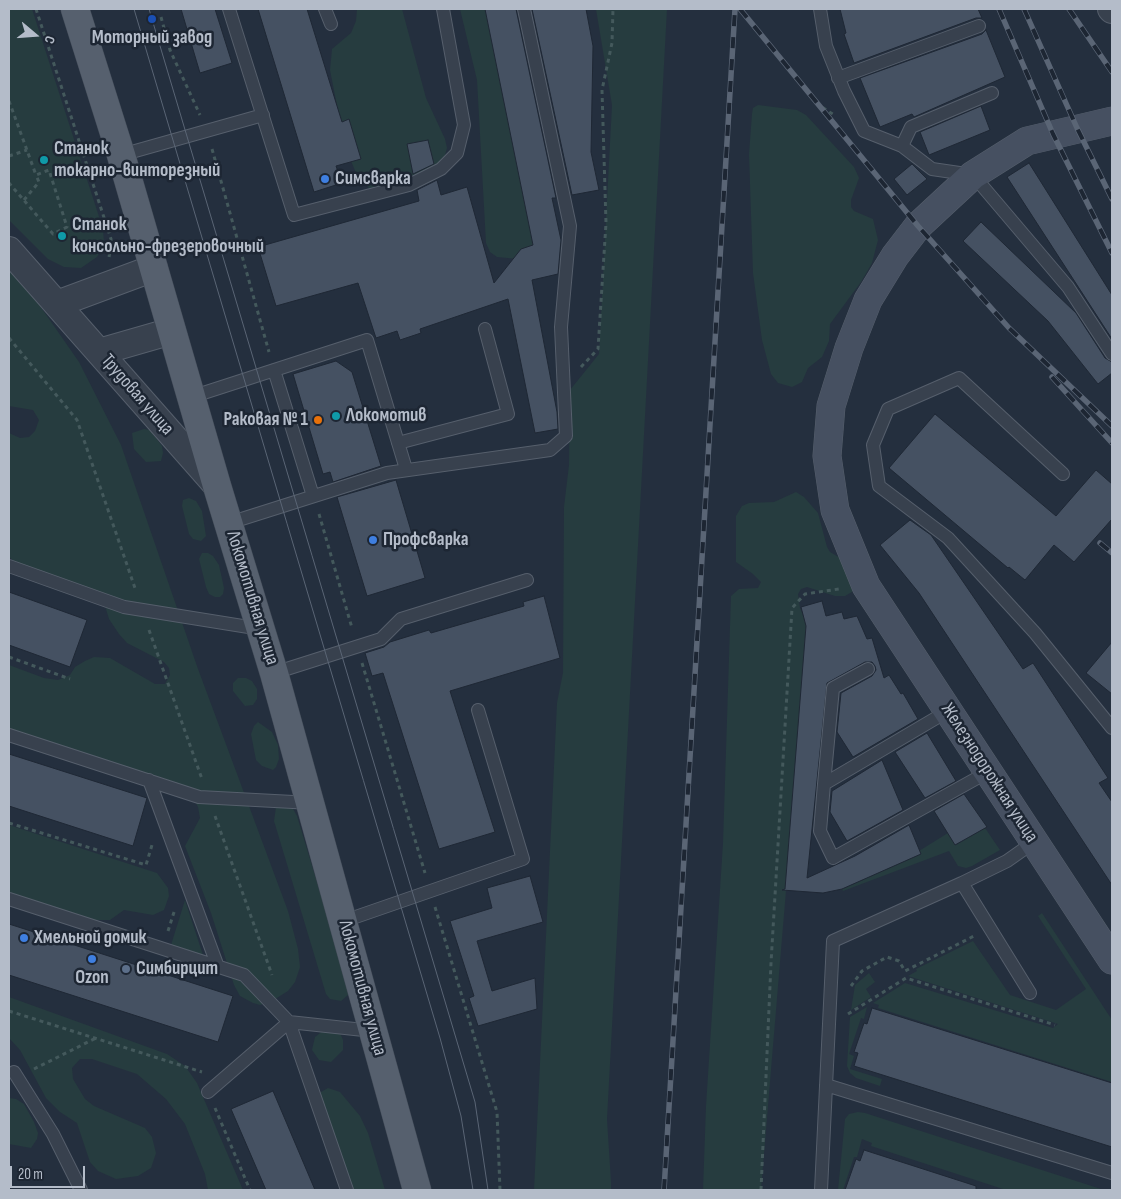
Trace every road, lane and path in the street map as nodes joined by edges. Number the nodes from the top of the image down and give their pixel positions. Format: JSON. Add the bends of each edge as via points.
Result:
{"nodes":[{"id":1,"x":36,"y":9,"type":"edge"},
{"id":2,"x":75,"y":9,"type":"edge"},
{"id":3,"x":229,"y":9,"type":"edge"},
{"id":4,"x":325,"y":9,"type":"edge"},
{"id":5,"x":443,"y":9,"type":"edge"},
{"id":6,"x":524,"y":9,"type":"edge"},
{"id":7,"x":613,"y":9,"type":"edge"},
{"id":8,"x":820,"y":9,"type":"edge"},
{"id":9,"x":161,"y":17,"type":"dead end"},
{"id":10,"x":331,"y":24,"type":"dead end"},
{"id":11,"x":979,"y":26,"type":"dead end"},
{"id":12,"x":838,"y":78,"type":"junction"},
{"id":13,"x":992,"y":94,"type":"dead end"},
{"id":14,"x":9,"y":101,"type":"edge"},
{"id":15,"x":263,"y":114,"type":"junction"},
{"id":16,"x":1112,"y":122,"type":"edge"},
{"id":17,"x":207,"y":130,"type":"junction"},
{"id":18,"x":902,"y":146,"type":"junction"},
{"id":19,"x":27,"y":150,"type":"junction"},
{"id":20,"x":121,"y":155,"type":"junction"},
{"id":21,"x":9,"y":156,"type":"edge"},
{"id":22,"x":36,"y":175,"type":"junction"},
{"id":23,"x":974,"y":175,"type":"junction"},
{"id":24,"x":9,"y":183,"type":"edge"},
{"id":25,"x":24,"y":200,"type":"junction"},
{"id":26,"x":9,"y":250,"type":"edge"},
{"id":27,"x":104,"y":263,"type":"dead end"},
{"id":28,"x":154,"y":268,"type":"junction"},
{"id":29,"x":56,"y":304,"type":"junction"},
{"id":30,"x":484,"y":329,"type":"dead end"},
{"id":31,"x":172,"y":332,"type":"junction"},
{"id":32,"x":9,"y":338,"type":"edge"},
{"id":33,"x":99,"y":352,"type":"junction"},
{"id":34,"x":1112,"y":354,"type":"edge"},
{"id":35,"x":274,"y":370,"type":"junction"},
{"id":36,"x":564,"y":385,"type":"junction"},
{"id":37,"x":191,"y":396,"type":"junction"},
{"id":38,"x":398,"y":442,"type":"junction"},
{"id":39,"x":406,"y":469,"type":"junction"},
{"id":40,"x":1063,"y":474,"type":"dead end"},
{"id":41,"x":217,"y":486,"type":"junction"},
{"id":42,"x":313,"y":496,"type":"junction"},
{"id":43,"x":229,"y":523,"type":"junction"},
{"id":44,"x":9,"y":566,"type":"edge"},
{"id":45,"x":527,"y":580,"type":"dead end"},
{"id":46,"x":866,"y":586,"type":"junction"},
{"id":47,"x":142,"y":610,"type":"junction"},
{"id":48,"x":261,"y":629,"type":"junction"},
{"id":49,"x":358,"y":646,"type":"junction"},
{"id":50,"x":9,"y":658,"type":"edge"},
{"id":51,"x":868,"y":669,"type":"dead end"},
{"id":52,"x":274,"y":673,"type":"junction"},
{"id":53,"x":70,"y":679,"type":"dead end"},
{"id":54,"x":478,"y":710,"type":"dead end"},
{"id":55,"x":948,"y":711,"type":"junction"},
{"id":56,"x":1112,"y":728,"type":"edge"},
{"id":57,"x":9,"y":735,"type":"edge"},
{"id":58,"x":988,"y":772,"type":"junction"},
{"id":59,"x":149,"y":780,"type":"junction"},
{"id":60,"x":824,"y":784,"type":"junction"},
{"id":61,"x":209,"y":797,"type":"junction"},
{"id":62,"x":312,"y":803,"type":"junction"},
{"id":63,"x":162,"y":814,"type":"junction"},
{"id":64,"x":9,"y":822,"type":"edge"},
{"id":65,"x":1034,"y":842,"type":"junction"},
{"id":66,"x":185,"y":877,"type":"junction"},
{"id":67,"x":962,"y":883,"type":"junction"},
{"id":68,"x":430,"y":891,"type":"junction"},
{"id":69,"x":9,"y":899,"type":"edge"},
{"id":70,"x":344,"y":921,"type":"junction"},
{"id":71,"x":990,"y":928,"type":"junction"},
{"id":72,"x":163,"y":949,"type":"junction"},
{"id":73,"x":1112,"y":960,"type":"edge"},
{"id":74,"x":218,"y":967,"type":"junction"},
{"id":75,"x":276,"y":984,"type":"dead end"},
{"id":76,"x":848,"y":992,"type":"dead end"},
{"id":77,"x":1030,"y":993,"type":"dead end"},
{"id":78,"x":848,"y":1007,"type":"dead end"},
{"id":79,"x":9,"y":1011,"type":"edge"},
{"id":80,"x":847,"y":1014,"type":"junction"},
{"id":81,"x":289,"y":1022,"type":"junction"},
{"id":82,"x":847,"y":1023,"type":"dead end"},
{"id":83,"x":1055,"y":1025,"type":"dead end"},
{"id":84,"x":373,"y":1031,"type":"junction"},
{"id":85,"x":96,"y":1038,"type":"junction"},
{"id":86,"x":12,"y":1072,"type":"edge"},
{"id":87,"x":224,"y":1080,"type":"junction"},
{"id":88,"x":826,"y":1085,"type":"junction"},
{"id":89,"x":208,"y":1092,"type":"joint"},
{"id":90,"x":1112,"y":1173,"type":"edge"},
{"id":91,"x":81,"y":1190,"type":"edge"},
{"id":92,"x":250,"y":1190,"type":"edge"},
{"id":93,"x":347,"y":1190,"type":"edge"},
{"id":94,"x":417,"y":1190,"type":"edge"},
{"id":95,"x":500,"y":1190,"type":"edge"},
{"id":96,"x":761,"y":1190,"type":"edge"},
{"id":97,"x":821,"y":1190,"type":"edge"}],
"edges":[{"from":1,"to":27,"type":"path","via":[[111,239],[109,258]]},
{"from":2,"to":20,"type":"main road","name":"Локомотивная улица"},
{"from":3,"to":15,"type":"lane"},
{"from":4,"to":10,"type":"lane"},
{"from":5,"to":15,"type":"lane","via":[[464,125],[457,153],[441,170],[409,185],[294,215]]},
{"from":6,"to":36,"type":"lane","via":[[570,226],[562,327]]},
{"from":7,"to":36,"type":"path","via":[[612,43],[602,90],[606,223],[598,349]]},
{"from":8,"to":12,"type":"lane","via":[[826,46]]},
{"from":9,"to":17,"type":"path","via":[[170,50]]},
{"from":11,"to":12,"type":"lane"},
{"from":12,"to":18,"type":"lane","via":[[864,131]]},
{"from":13,"to":18,"type":"lane","via":[[911,127]]},
{"from":14,"to":19,"type":"path"},
{"from":15,"to":17,"type":"lane"},
{"from":16,"to":23,"type":"street","name":"Железнодорожная улица","via":[[1027,141]]},
{"from":17,"to":20,"type":"lane"},
{"from":17,"to":35,"type":"path"},
{"from":18,"to":23,"type":"lane","via":[[932,169]]},
{"from":19,"to":21,"type":"path"},
{"from":19,"to":22,"type":"path"},
{"from":20,"to":28,"type":"main road","name":"Локомотивная улица"},
{"from":22,"to":25,"type":"path","via":[[38,182]]},
{"from":22,"to":25,"type":"path","via":[[48,170],[67,227],[53,234]]},
{"from":23,"to":34,"type":"lane","via":[[1068,287]]},
{"from":23,"to":46,"type":"street","name":"Железнодорожная улица","via":[[918,226],[895,256],[873,292],[849,348],[832,406],[827,456],[836,510]]},
{"from":24,"to":25,"type":"path"},
{"from":26,"to":29,"type":"street","name":"Трудовая улица"},
{"from":28,"to":29,"type":"street"},
{"from":28,"to":31,"type":"main road","name":"Локомотивная улица"},
{"from":29,"to":33,"type":"street","name":"Трудовая улица"},
{"from":30,"to":38,"type":"lane","via":[[508,414]]},
{"from":31,"to":33,"type":"street"},
{"from":31,"to":37,"type":"main road","name":"Локомотивная улица"},
{"from":32,"to":47,"type":"path","via":[[77,420]]},
{"from":33,"to":41,"type":"street","name":"Трудовая улица"},
{"from":35,"to":37,"type":"lane"},
{"from":35,"to":38,"type":"lane","via":[[367,340]]},
{"from":35,"to":42,"type":"lane"},
{"from":36,"to":39,"type":"lane","via":[[566,436],[550,450]]},
{"from":37,"to":41,"type":"main road","name":"Локомотивная улица"},
{"from":38,"to":39,"type":"lane"},
{"from":39,"to":42,"type":"lane"},
{"from":40,"to":56,"type":"lane","via":[[959,378],[888,409],[874,445],[879,486],[948,538],[1035,633]]},
{"from":41,"to":43,"type":"main road","name":"Локомотивная улица"},
{"from":42,"to":43,"type":"lane"},
{"from":42,"to":49,"type":"path"},
{"from":43,"to":48,"type":"main road","name":"Локомотивная улица"},
{"from":44,"to":47,"type":"lane","via":[[124,607]]},
{"from":45,"to":49,"type":"lane","via":[[401,619],[381,638]]},
{"from":46,"to":55,"type":"street","name":"Железнодорожная улица"},
{"from":46,"to":96,"type":"path","via":[[805,594],[792,608]]},
{"from":47,"to":48,"type":"lane"},
{"from":47,"to":61,"type":"path"},
{"from":48,"to":52,"type":"main road","name":"Локомотивная улица"},
{"from":49,"to":52,"type":"lane"},
{"from":49,"to":68,"type":"path"},
{"from":50,"to":53,"type":"path"},
{"from":51,"to":60,"type":"lane","via":[[833,688]]},
{"from":52,"to":62,"type":"main road","name":"Локомотивная улица"},
{"from":54,"to":68,"type":"lane","via":[[523,859]]},
{"from":55,"to":58,"type":"street","name":"Железнодорожная улица"},
{"from":55,"to":60,"type":"lane"},
{"from":57,"to":59,"type":"lane"},
{"from":58,"to":60,"type":"lane","via":[[833,858],[820,831]]},
{"from":58,"to":65,"type":"street","name":"Железнодорожная улица"},
{"from":59,"to":61,"type":"lane"},
{"from":59,"to":63,"type":"lane"},
{"from":61,"to":62,"type":"lane"},
{"from":61,"to":75,"type":"path"},
{"from":62,"to":70,"type":"main road","name":"Локомотивная улица"},
{"from":63,"to":64,"type":"path","via":[[146,865]]},
{"from":63,"to":66,"type":"lane"},
{"from":65,"to":67,"type":"lane","via":[[1007,861]]},
{"from":65,"to":73,"type":"street","name":"Железнодорожная улица"},
{"from":66,"to":72,"type":"path"},
{"from":66,"to":74,"type":"lane"},
{"from":67,"to":71,"type":"lane"},
{"from":67,"to":88,"type":"lane","via":[[833,941]]},
{"from":68,"to":70,"type":"lane"},
{"from":68,"to":95,"type":"path","via":[[497,1112]]},
{"from":69,"to":72,"type":"lane"},
{"from":70,"to":84,"type":"main road","name":"Локомотивная улица"},
{"from":71,"to":76,"type":"path","via":[[905,971],[899,961],[888,957],[862,971]]},
{"from":71,"to":77,"type":"lane"},
{"from":72,"to":74,"type":"lane"},
{"from":74,"to":81,"type":"lane","via":[[244,975]]},
{"from":78,"to":80,"type":"path"},
{"from":79,"to":85,"type":"path"},
{"from":80,"to":82,"type":"path"},
{"from":80,"to":83,"type":"path","via":[[906,978]]},
{"from":81,"to":84,"type":"lane"},
{"from":81,"to":87,"type":"lane"},
{"from":81,"to":93,"type":"lane"},
{"from":84,"to":94,"type":"main road","name":"Локомотивная улица"},
{"from":85,"to":86,"type":"path"},
{"from":85,"to":87,"type":"path"},
{"from":86,"to":91,"type":"lane","via":[[53,1134]]},
{"from":87,"to":89,"type":"lane"},
{"from":88,"to":90,"type":"lane"},
{"from":88,"to":97,"type":"lane"},
{"from":89,"to":92,"type":"path"}]}
